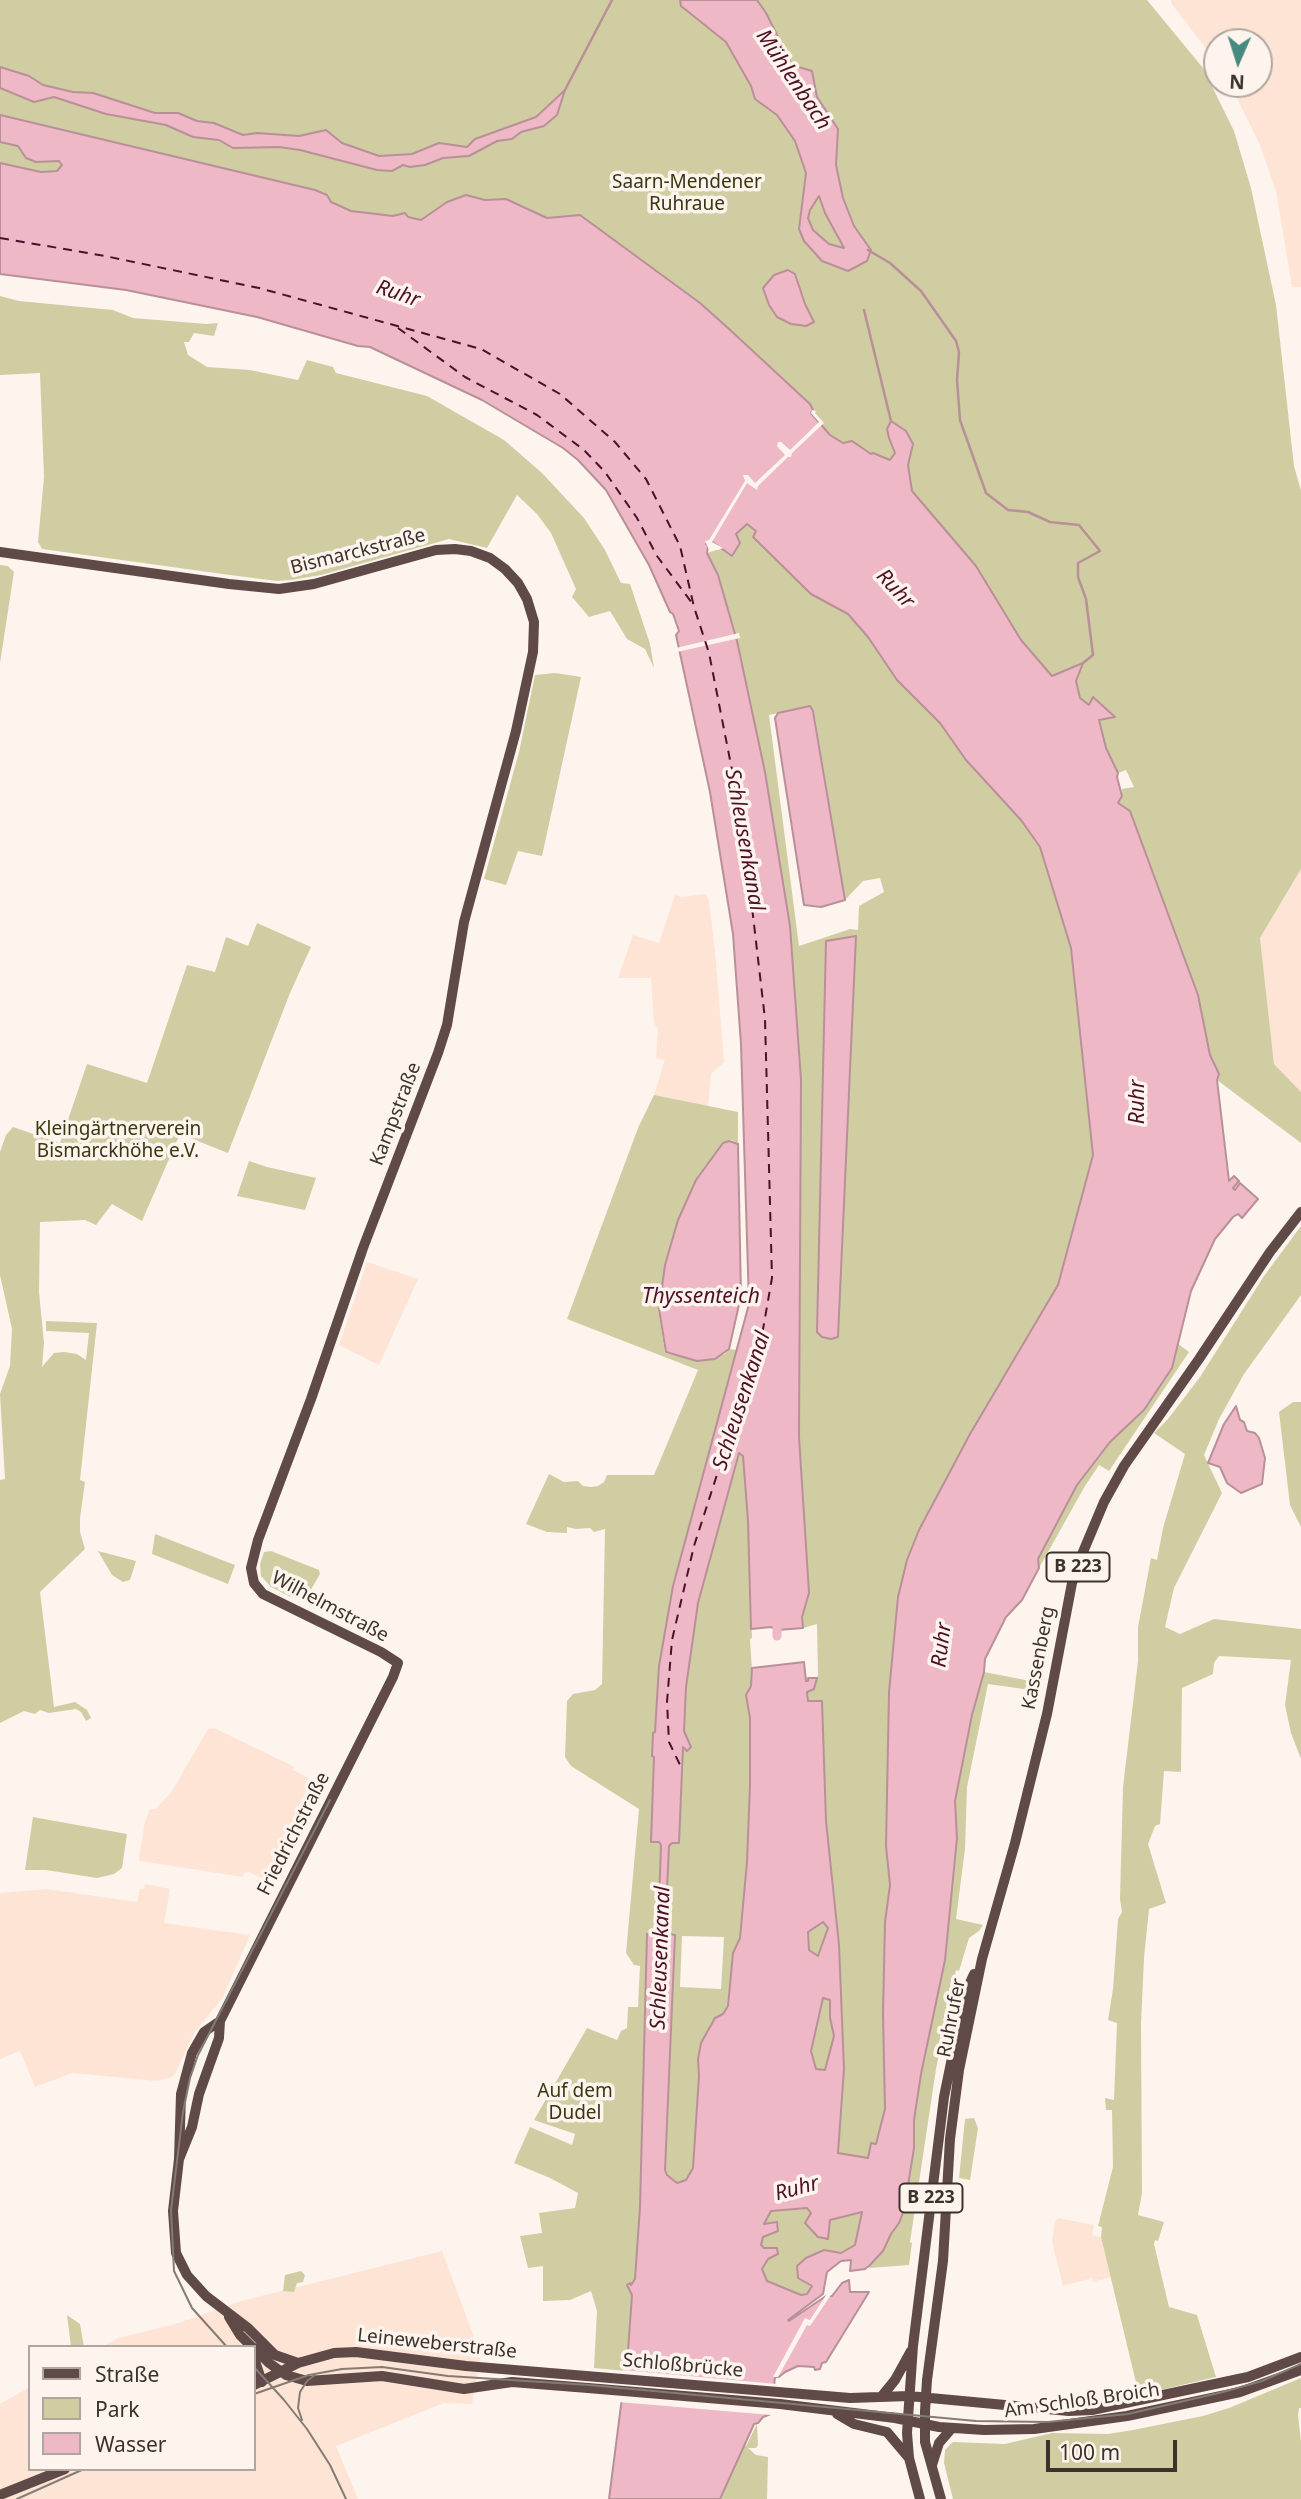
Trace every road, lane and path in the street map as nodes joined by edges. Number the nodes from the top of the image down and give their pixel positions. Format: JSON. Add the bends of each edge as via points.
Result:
{"nodes":[{"id":1,"x":0,"y":552,"type":"edge"},
{"id":2,"x":533,"y":652,"type":"joint"},
{"id":3,"x":1301,"y":1212,"type":"edge"},
{"id":4,"x":252,"y":1577,"type":"joint"},
{"id":5,"x":398,"y":1663,"type":"joint"},
{"id":6,"x":982,"y":1959,"type":"junction"},
{"id":7,"x":220,"y":2021,"type":"junction"},
{"id":8,"x":178,"y":2160,"type":"junction"},
{"id":9,"x":228,"y":2315,"type":"junction"},
{"id":10,"x":250,"y":2345,"type":"edge"},
{"id":11,"x":913,"y":2346,"type":"junction"},
{"id":12,"x":256,"y":2350,"type":"edge"},
{"id":13,"x":1301,"y":2357,"type":"edge"},
{"id":14,"x":298,"y":2363,"type":"junction"},
{"id":15,"x":1301,"y":2370,"type":"edge"},
{"id":16,"x":281,"y":2372,"type":"junction"},
{"id":17,"x":585,"y":2375,"type":"joint"},
{"id":18,"x":258,"y":2384,"type":"edge"},
{"id":19,"x":588,"y":2388,"type":"joint"},
{"id":20,"x":781,"y":2392,"type":"joint"},
{"id":21,"x":883,"y":2396,"type":"junction"},
{"id":22,"x":909,"y":2396,"type":"junction"},
{"id":23,"x":925,"y":2398,"type":"junction"},
{"id":24,"x":780,"y":2404,"type":"joint"},
{"id":25,"x":834,"y":2413,"type":"junction"},
{"id":26,"x":908,"y":2420,"type":"junction"},
{"id":27,"x":925,"y":2424,"type":"junction"},
{"id":28,"x":952,"y":2428,"type":"junction"},
{"id":29,"x":909,"y":2458,"type":"junction"},
{"id":30,"x":931,"y":2467,"type":"junction"},
{"id":31,"x":60,"y":2471,"type":"edge"},
{"id":32,"x":0,"y":2495,"type":"edge"},
{"id":33,"x":920,"y":2499,"type":"edge"},
{"id":34,"x":941,"y":2499,"type":"edge"}],
"edges":[{"from":1,"to":2,"type":"main road","name":"Bismarckstraße","via":[[279,589],[314,584],[436,550],[471,551],[490,558],[518,583],[532,611]]},
{"from":2,"to":4,"type":"main road","name":"Kampstraße","via":[[464,922],[453,995],[438,1052],[258,1540]]},
{"from":3,"to":6,"type":"main road","name":"Kassenberg","number":"B 223","via":[[1124,1466],[1104,1502],[1067,1605],[1040,1741]]},
{"from":4,"to":5,"type":"main road","name":"Wilhelmstraße","via":[[258,1589],[272,1599]]},
{"from":5,"to":7,"type":"main road","name":"Friedrichstraße"},
{"from":6,"to":11,"type":"main road","name":"Ruhrufer","number":"B 223","via":[[965,1994],[947,2078]]},
{"from":6,"to":23,"type":"main road","name":"Ruhrufer","number":"B 223","via":[[951,2129],[943,2262]]},
{"from":7,"to":8,"type":"main road","name":"Friedrichstraße","via":[[219,2038]]},
{"from":7,"to":8,"type":"main road","name":"Friedrichstraße","via":[[204,2032],[184,2076],[178,2110]]},
{"from":8,"to":9,"type":"main road","name":"Friedrichstraße","via":[[173,2211],[176,2253],[187,2275]]},
{"from":9,"to":10,"type":"main road"},
{"from":9,"to":14,"type":"main road","via":[[275,2355]]},
{"from":11,"to":21,"type":"main road"},
{"from":11,"to":22,"type":"main road","name":"Ruhrufer","number":"B 223"},
{"from":12,"to":16,"type":"main road"},
{"from":13,"to":23,"type":"main road","name":"Am Schloß Broich","via":[[1248,2377],[1092,2410]]},
{"from":14,"to":16,"type":"main road","name":"Leineweberstraße"},
{"from":14,"to":17,"type":"main road","name":"Leineweberstraße","via":[[356,2351],[422,2362]]},
{"from":15,"to":28,"type":"main road","name":"Am Schloß Broich","via":[[1240,2392],[1128,2416],[1014,2431]]},
{"from":16,"to":18,"type":"main road","name":"Leineweberstraße"},
{"from":16,"to":19,"type":"main road","name":"Leineweberstraße","via":[[315,2382],[382,2376],[464,2389],[512,2382]]},
{"from":17,"to":20,"type":"main road","name":"Schloßbrücke"},
{"from":19,"to":24,"type":"main road","name":"Schloßbrücke"},
{"from":20,"to":21,"type":"main road","name":"Am Schloß Broich"},
{"from":21,"to":22,"type":"main road","name":"Am Schloß Broich"},
{"from":22,"to":23,"type":"main road","name":"Am Schloß Broich"},
{"from":22,"to":26,"type":"main road","name":"Ruhrufer","number":"B 223"},
{"from":23,"to":27,"type":"main road","name":"Ruhrufer","number":"B 223"},
{"from":24,"to":25,"type":"main road","name":"Am Schloß Broich"},
{"from":25,"to":26,"type":"main road","name":"Am Schloß Broich"},
{"from":25,"to":29,"type":"main road","via":[[853,2424],[887,2432]]},
{"from":26,"to":27,"type":"main road","name":"Am Schloß Broich"},
{"from":26,"to":29,"type":"main road","number":"B 223"},
{"from":27,"to":28,"type":"main road","name":"Am Schloß Broich"},
{"from":27,"to":30,"type":"main road","number":"B 223"},
{"from":28,"to":30,"type":"main road","via":[[939,2443]]},
{"from":29,"to":33,"type":"main road","number":"B 223"},
{"from":30,"to":34,"type":"main road","number":"B 223"},
{"from":31,"to":32,"type":"main road"}]}
